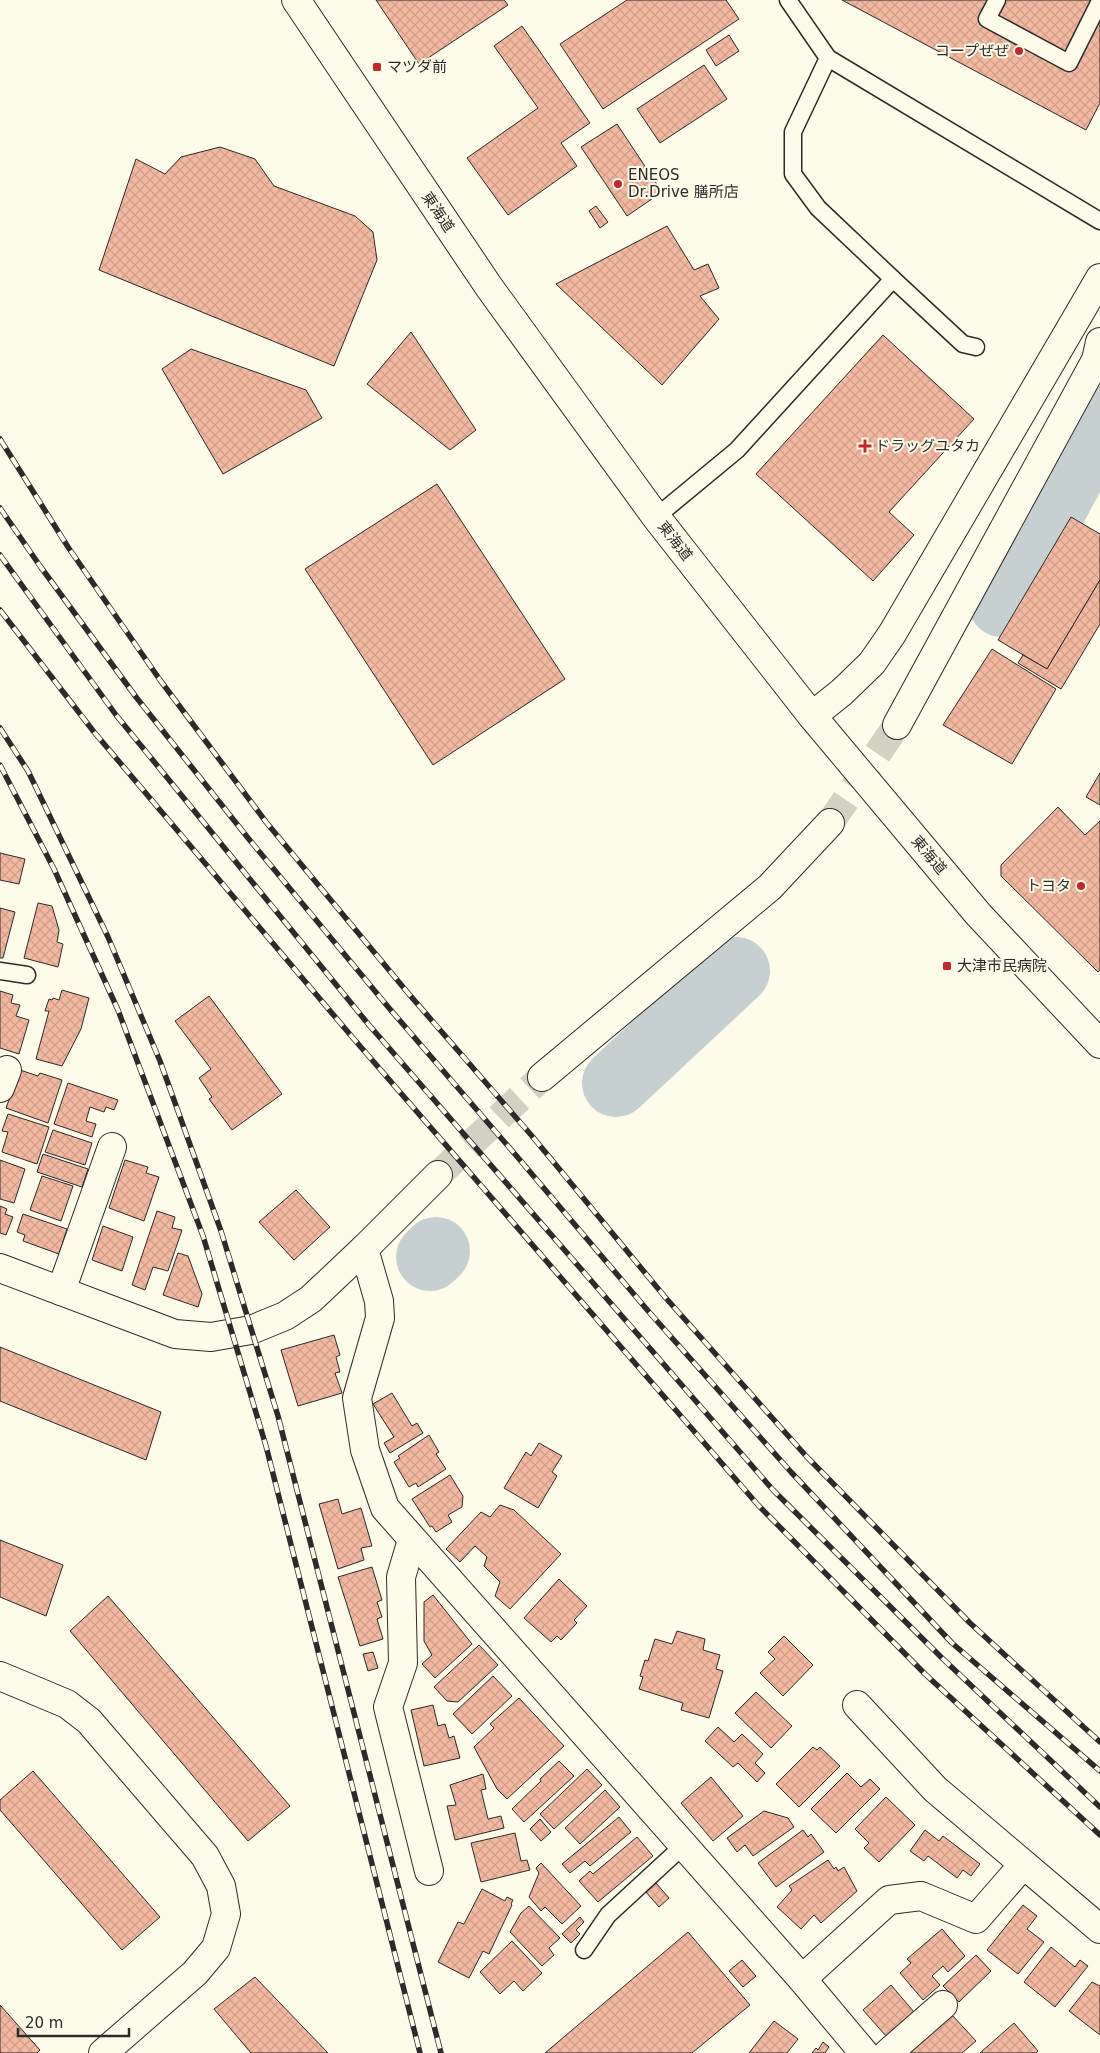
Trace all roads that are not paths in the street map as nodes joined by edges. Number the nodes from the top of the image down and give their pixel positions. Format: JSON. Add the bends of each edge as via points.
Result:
{"nodes":[{"id":1,"x":296,"y":0,"type":"edge"},
{"id":2,"x":788,"y":0,"type":"edge"},
{"id":3,"x":997,"y":0,"type":"edge"},
{"id":4,"x":1100,"y":2,"type":"edge"},
{"id":5,"x":828,"y":58,"type":"junction"},
{"id":6,"x":1100,"y":221,"type":"edge"},
{"id":7,"x":1100,"y":278,"type":"edge"},
{"id":8,"x":894,"y":279,"type":"junction"},
{"id":9,"x":1100,"y":342,"type":"edge"},
{"id":10,"x":976,"y":346,"type":"dead end"},
{"id":11,"x":656,"y":517,"type":"junction"},
{"id":12,"x":812,"y":716,"type":"junction"},
{"id":13,"x":897,"y":725,"type":"tunnel mouth"},
{"id":14,"x":830,"y":824,"type":"tunnel mouth"},
{"id":15,"x":0,"y":971,"type":"edge"},
{"id":16,"x":27,"y":975,"type":"dead end"},
{"id":17,"x":1100,"y":1044,"type":"edge"},
{"id":18,"x":542,"y":1077,"type":"tunnel mouth"},
{"id":19,"x":112,"y":1147,"type":"dead end"},
{"id":20,"x":438,"y":1175,"type":"tunnel mouth"},
{"id":21,"x":364,"y":1249,"type":"junction"},
{"id":22,"x":0,"y":1268,"type":"edge"},
{"id":23,"x":60,"y":1291,"type":"junction"},
{"id":24,"x":412,"y":1540,"type":"junction"},
{"id":25,"x":0,"y":1676,"type":"edge"},
{"id":26,"x":857,"y":1705,"type":"dead end"},
{"id":27,"x":684,"y":1845,"type":"junction"},
{"id":28,"x":1023,"y":1865,"type":"junction"},
{"id":29,"x":429,"y":1871,"type":"dead end"},
{"id":30,"x":1100,"y":1929,"type":"edge"},
{"id":31,"x":584,"y":1950,"type":"dead end"},
{"id":32,"x":802,"y":1979,"type":"junction"},
{"id":33,"x":943,"y":2005,"type":"dead end"},
{"id":34,"x":103,"y":2053,"type":"edge"},
{"id":35,"x":864,"y":2053,"type":"edge"},
{"id":36,"x":888,"y":2053,"type":"edge"}],
"edges":[{"from":1,"to":11,"type":"main road","name":"東海道","via":[[489,287]]},
{"from":2,"to":5,"type":"lane"},
{"from":3,"to":4,"type":"lane","via":[[987,19],[1069,63]]},
{"from":5,"to":6,"type":"lane"},
{"from":5,"to":8,"type":"lane","via":[[793,132],[794,174],[818,208]]},
{"from":7,"to":12,"type":"main road","via":[[892,634],[872,663]]},
{"from":8,"to":10,"type":"lane","via":[[963,344]]},
{"from":8,"to":11,"type":"lane","via":[[737,450]]},
{"from":9,"to":13,"type":"main road","via":[[1096,360]]},
{"from":11,"to":12,"type":"main road","name":"東海道"},
{"from":12,"to":17,"type":"main road","name":"東海道","via":[[978,914]]},
{"from":14,"to":18,"type":"main road","via":[[770,887]]},
{"from":15,"to":16,"type":"lane"},
{"from":19,"to":23,"type":"main road"},
{"from":20,"to":21,"type":"main road"},
{"from":21,"to":23,"type":"main road","via":[[311,1299],[286,1316],[251,1330],[211,1337],[175,1334]]},
{"from":21,"to":24,"type":"main road","via":[[379,1301],[380,1318],[357,1398],[365,1450],[385,1508]]},
{"from":22,"to":23,"type":"main road"},
{"from":24,"to":27,"type":"main road"},
{"from":24,"to":29,"type":"main road","via":[[401,1577],[403,1663],[388,1707]]},
{"from":25,"to":34,"type":"main road","via":[[67,1704],[89,1722],[205,1856],[221,1886],[226,1914],[216,1948],[195,1973]]},
{"from":26,"to":28,"type":"main road","via":[[935,1789]]},
{"from":27,"to":31,"type":"lane","via":[[608,1916]]},
{"from":27,"to":32,"type":"main road"},
{"from":28,"to":30,"type":"main road"},
{"from":28,"to":32,"type":"main road","via":[[976,1919],[921,1896],[890,1900]]},
{"from":32,"to":35,"type":"main road"},
{"from":33,"to":36,"type":"main road"}]}
